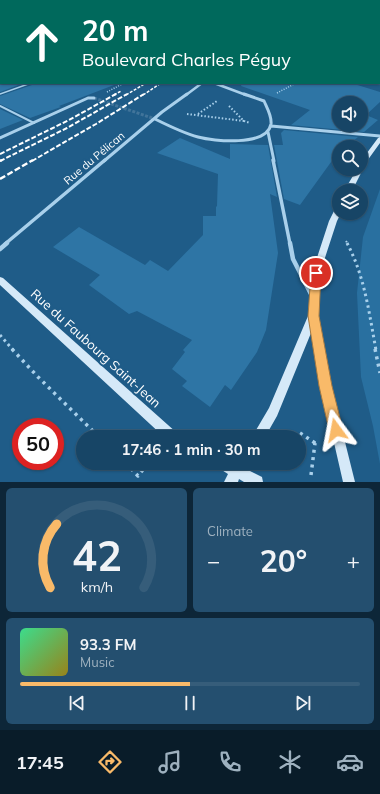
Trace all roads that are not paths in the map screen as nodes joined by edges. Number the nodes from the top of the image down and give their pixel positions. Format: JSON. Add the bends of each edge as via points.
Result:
{"nodes":[{"id":1,"x":27,"y":84,"type":"edge"},
{"id":2,"x":201,"y":84,"type":"edge"},
{"id":3,"x":217,"y":84,"type":"edge"},
{"id":4,"x":0,"y":94,"type":"edge"},
{"id":5,"x":94,"y":98,"type":"tunnel mouth"},
{"id":6,"x":0,"y":106,"type":"edge"},
{"id":7,"x":155,"y":119,"type":"junction"},
{"id":8,"x":34,"y":123,"type":"junction"},
{"id":9,"x":271,"y":126,"type":"junction"},
{"id":10,"x":268,"y":131,"type":"junction"},
{"id":11,"x":0,"y":138,"type":"edge"},
{"id":12,"x":380,"y":138,"type":"edge"},
{"id":13,"x":368,"y":156,"type":"edge"},
{"id":14,"x":334,"y":220,"type":"edge"},
{"id":15,"x":0,"y":250,"type":"edge"},
{"id":16,"x":0,"y":280,"type":"edge"},
{"id":17,"x":313,"y":298,"type":"junction"},
{"id":18,"x":313,"y":316,"type":"junction"},
{"id":19,"x":165,"y":430,"type":"edge"},
{"id":20,"x":262,"y":430,"type":"edge"},
{"id":21,"x":237,"y":472,"type":"edge"},
{"id":22,"x":257,"y":482,"type":"edge"},
{"id":23,"x":349,"y":482,"type":"edge"}],
"edges":[{"from":1,"to":4,"type":"lane"},
{"from":2,"to":7,"type":"street","name":"Rue du Pélican"},
{"from":3,"to":9,"type":"street","via":[[264,101],[269,110]]},
{"from":5,"to":8,"type":"street","via":[[88,98]]},
{"from":6,"to":8,"type":"lane"},
{"from":7,"to":10,"type":"street","via":[[198,137],[212,140],[257,138]]},
{"from":7,"to":15,"type":"street","name":"Rue du Pélican"},
{"from":8,"to":11,"type":"street"},
{"from":9,"to":10,"type":"street"},
{"from":9,"to":12,"type":"street"},
{"from":10,"to":17,"type":"street","via":[[293,259]]},
{"from":12,"to":13,"type":"main road"},
{"from":14,"to":17,"type":"main road","via":[[316,273]]},
{"from":16,"to":19,"type":"main road","name":"Rue du Faubourg Saint-Jean"},
{"from":17,"to":18,"type":"main road"},
{"from":18,"to":20,"type":"main road","via":[[273,412]]},
{"from":18,"to":23,"type":"main road","via":[[326,386]]},
{"from":21,"to":22,"type":"main road"}]}
